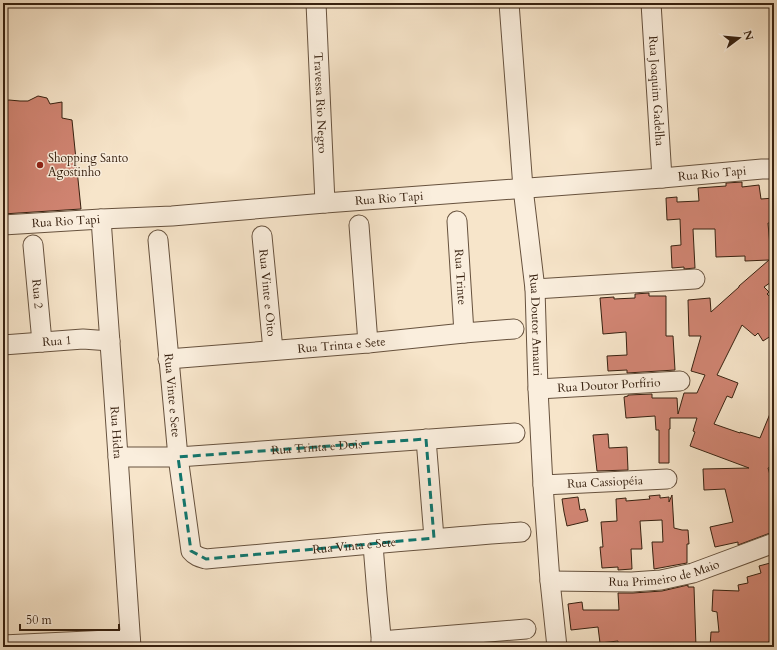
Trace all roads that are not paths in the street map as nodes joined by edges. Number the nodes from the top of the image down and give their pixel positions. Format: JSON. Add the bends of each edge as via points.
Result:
{"nodes":[{"id":1,"x":316,"y":3,"type":"edge"},
{"id":2,"x":509,"y":3,"type":"edge"},
{"id":3,"x":651,"y":3,"type":"edge"},
{"id":4,"x":774,"y":169,"type":"edge"},
{"id":5,"x":662,"y":178,"type":"junction"},
{"id":6,"x":523,"y":188,"type":"junction"},
{"id":7,"x":326,"y":203,"type":"junction"},
{"id":8,"x":101,"y":219,"type":"junction"},
{"id":9,"x":457,"y":221,"type":"dead end"},
{"id":10,"x":3,"y":225,"type":"edge"},
{"id":11,"x":359,"y":225,"type":"dead end"},
{"id":12,"x":262,"y":236,"type":"dead end"},
{"id":13,"x":158,"y":240,"type":"dead end"},
{"id":14,"x":33,"y":245,"type":"dead end"},
{"id":15,"x":696,"y":280,"type":"dead end"},
{"id":16,"x":534,"y":289,"type":"junction"},
{"id":17,"x":514,"y":329,"type":"dead end"},
{"id":18,"x":464,"y":333,"type":"junction"},
{"id":19,"x":110,"y":341,"type":"junction"},
{"id":20,"x":42,"y":342,"type":"junction"},
{"id":21,"x":368,"y":343,"type":"junction"},
{"id":22,"x":3,"y":345,"type":"edge"},
{"id":23,"x":272,"y":350,"type":"junction"},
{"id":24,"x":168,"y":359,"type":"junction"},
{"id":25,"x":680,"y":381,"type":"dead end"},
{"id":26,"x":538,"y":390,"type":"junction"},
{"id":27,"x":515,"y":433,"type":"dead end"},
{"id":28,"x":426,"y":439,"type":"junction"},
{"id":29,"x":118,"y":457,"type":"junction"},
{"id":30,"x":178,"y":457,"type":"junction"},
{"id":31,"x":668,"y":479,"type":"dead end"},
{"id":32,"x":543,"y":485,"type":"junction"},
{"id":33,"x":521,"y":532,"type":"dead end"},
{"id":34,"x":434,"y":538,"type":"junction"},
{"id":35,"x":774,"y":543,"type":"edge"},
{"id":36,"x":373,"y":545,"type":"junction"},
{"id":37,"x":190,"y":551,"type":"joint"},
{"id":38,"x":550,"y":581,"type":"junction"},
{"id":39,"x":526,"y":629,"type":"dead end"},
{"id":40,"x":130,"y":643,"type":"edge"},
{"id":41,"x":64,"y":644,"type":"edge"},
{"id":42,"x":382,"y":644,"type":"edge"},
{"id":43,"x":3,"y":645,"type":"edge"},
{"id":44,"x":557,"y":647,"type":"edge"}],
"edges":[{"from":1,"to":7,"type":"street","name":"Travessa Rio Negro"},
{"from":2,"to":6,"type":"street","name":"Rua Doutor Amauri"},
{"from":3,"to":5,"type":"street","name":"Rua Joaquim Gadelha"},
{"from":4,"to":5,"type":"street","name":"Rua Rio Tapi"},
{"from":5,"to":6,"type":"street","name":"Rua Rio Tapi"},
{"from":6,"to":7,"type":"street","name":"Rua Rio Tapi"},
{"from":6,"to":16,"type":"street","name":"Rua Doutor Amauri"},
{"from":7,"to":8,"type":"street","name":"Rua Rio Tapi","via":[[172,216]]},
{"from":8,"to":10,"type":"street","name":"Rua Rio Tapi"},
{"from":8,"to":19,"type":"street","name":"Rua Hidra"},
{"from":9,"to":18,"type":"street","name":"Rua Trinte"},
{"from":11,"to":21,"type":"street"},
{"from":12,"to":23,"type":"street","name":"Rua Vinte e Oito"},
{"from":13,"to":24,"type":"street","name":"Rua Vinte e Sete"},
{"from":14,"to":20,"type":"street","name":"Rua 2"},
{"from":15,"to":16,"type":"street"},
{"from":16,"to":26,"type":"street","name":"Rua Doutor Amauri"},
{"from":17,"to":18,"type":"street","name":"Rua Trinta e Sete"},
{"from":18,"to":21,"type":"street","name":"Rua Trinta e Sete"},
{"from":19,"to":20,"type":"street","name":"Rua 1","via":[[83,339]]},
{"from":19,"to":29,"type":"street","name":"Rua Hidra"},
{"from":20,"to":22,"type":"street","name":"Rua 1"},
{"from":21,"to":23,"type":"street","name":"Rua Trinta e Sete"},
{"from":23,"to":24,"type":"street","name":"Rua Trinta e Sete"},
{"from":24,"to":30,"type":"street","name":"Rua Vinte e Sete"},
{"from":25,"to":26,"type":"street","name":"Rua Doutor Porfírio"},
{"from":26,"to":32,"type":"street","name":"Rua Doutor Amauri"},
{"from":27,"to":28,"type":"street","name":"Rua Trinta e Dois"},
{"from":28,"to":30,"type":"street","name":"Rua Trinta e Dois"},
{"from":28,"to":34,"type":"street"},
{"from":29,"to":30,"type":"street","name":"Rua Trinta e Dois"},
{"from":29,"to":40,"type":"street","name":"Rua Hidra"},
{"from":30,"to":37,"type":"street","name":"Rua Vinte e Sete"},
{"from":31,"to":32,"type":"street","name":"Rua Cassiopéia"},
{"from":32,"to":38,"type":"street","name":"Rua Doutor Amauri"},
{"from":33,"to":34,"type":"street","name":"Rua Vinta e Sete"},
{"from":34,"to":36,"type":"street","name":"Rua Vinta e Sete"},
{"from":35,"to":38,"type":"street","name":"Rua Primeiro de Maio","via":[[693,573],[661,580]]},
{"from":36,"to":37,"type":"street","name":"Rua Vinta e Sete","via":[[206,558],[200,558]]},
{"from":36,"to":42,"type":"street"},
{"from":38,"to":44,"type":"street","name":"Rua Doutor Amauri"},
{"from":39,"to":42,"type":"street"},
{"from":40,"to":41,"type":"street"},
{"from":41,"to":43,"type":"street"}]}
